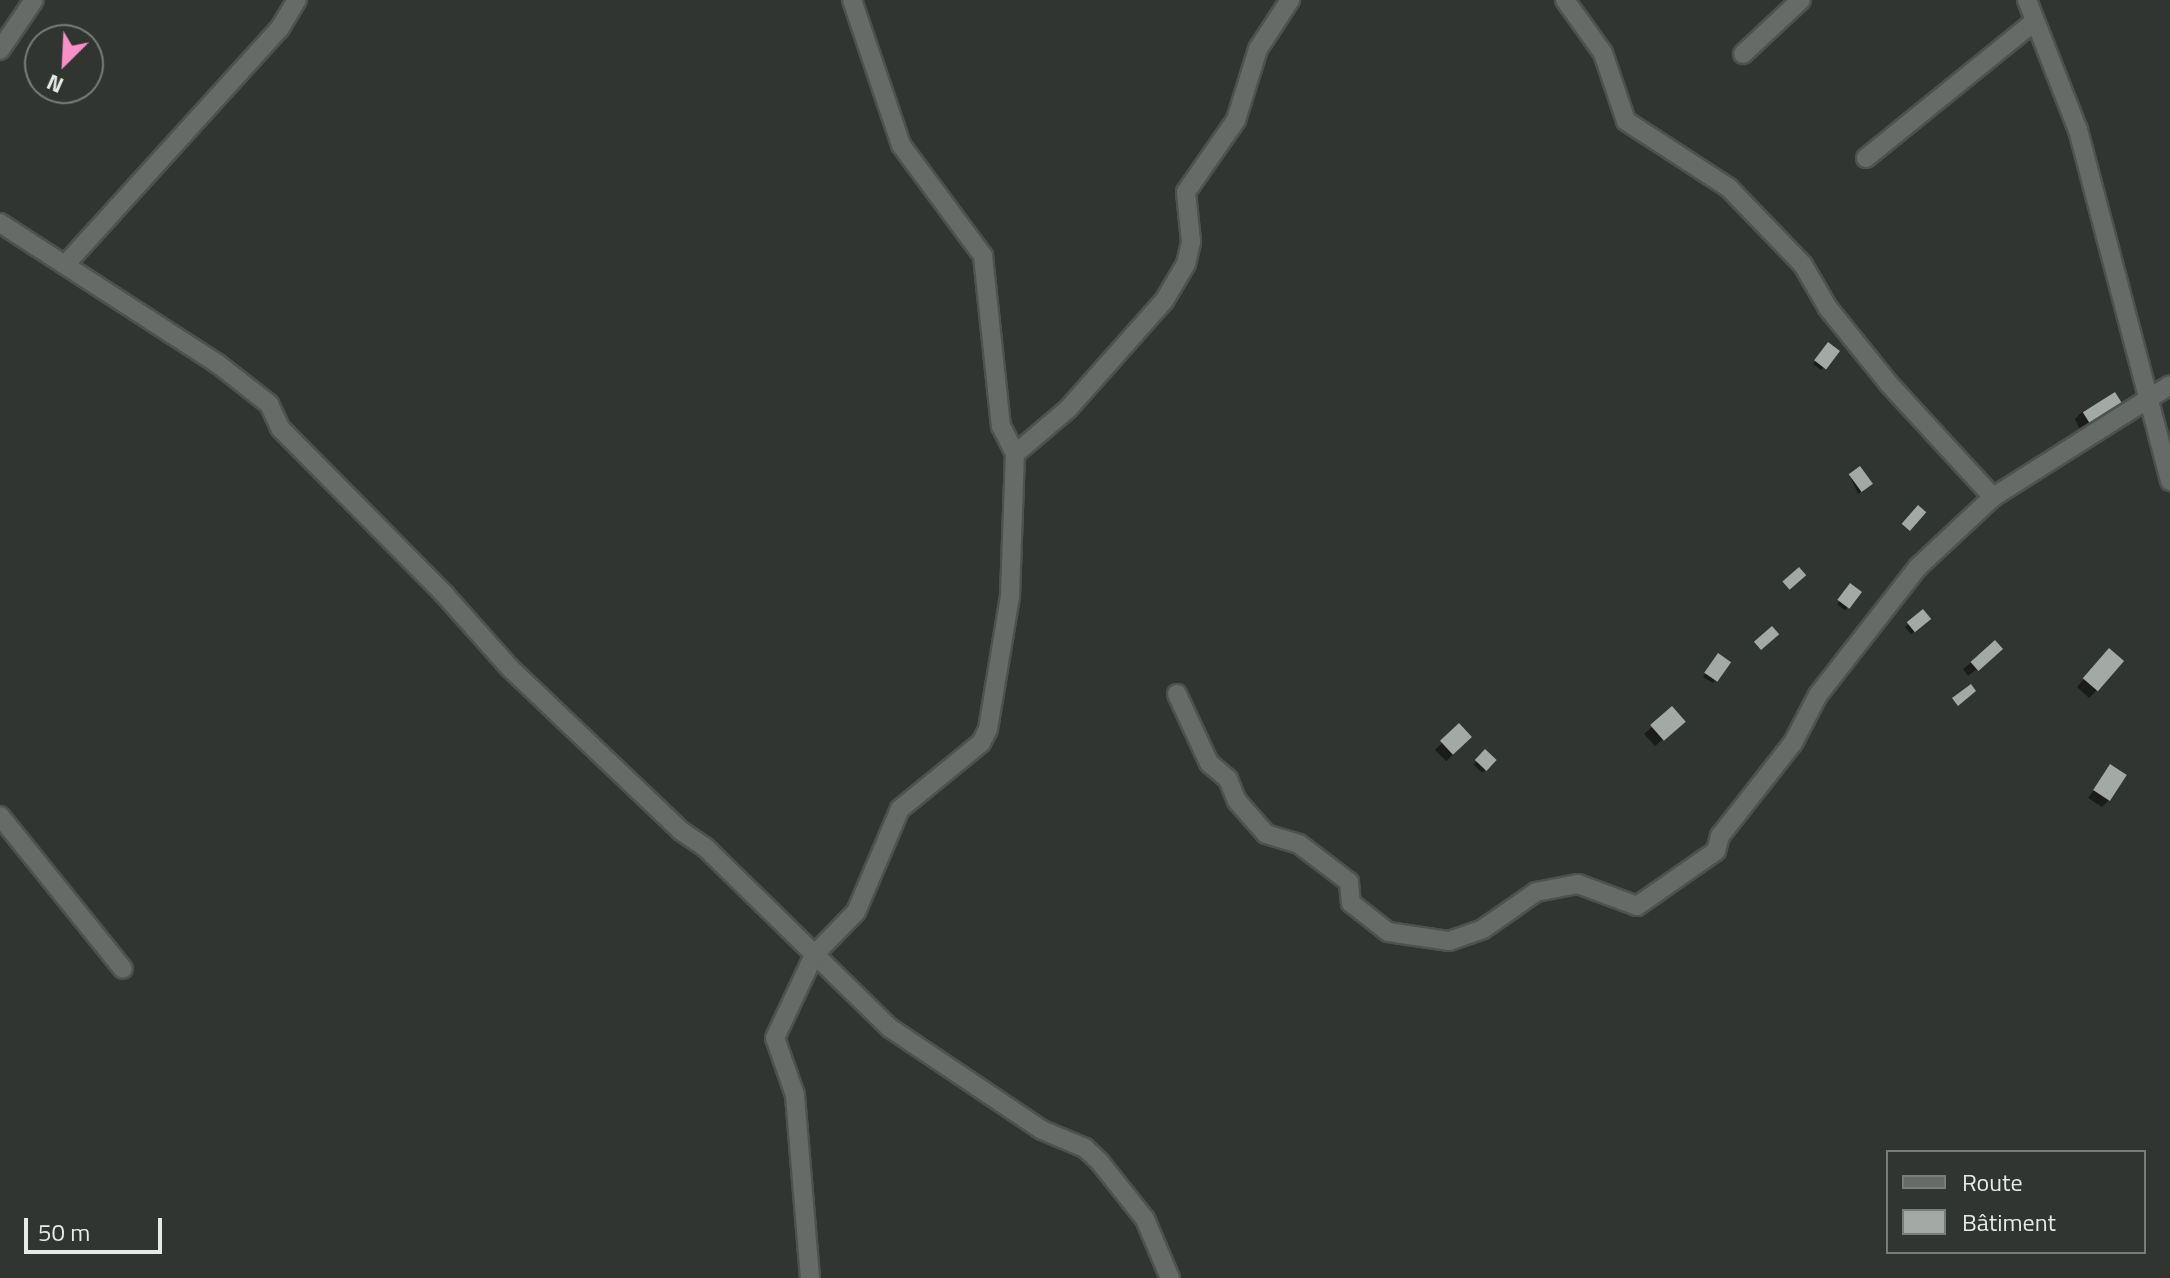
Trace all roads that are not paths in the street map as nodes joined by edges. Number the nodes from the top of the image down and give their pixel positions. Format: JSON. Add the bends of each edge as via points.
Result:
{"nodes":[{"id":1,"x":34,"y":0,"type":"edge"},
{"id":2,"x":297,"y":0,"type":"edge"},
{"id":3,"x":852,"y":0,"type":"edge"},
{"id":4,"x":1290,"y":0,"type":"edge"},
{"id":5,"x":1565,"y":0,"type":"edge"},
{"id":6,"x":1801,"y":0,"type":"edge"},
{"id":7,"x":2027,"y":0,"type":"edge"},
{"id":8,"x":2034,"y":22,"type":"junction"},
{"id":9,"x":0,"y":50,"type":"edge"},
{"id":10,"x":1743,"y":54,"type":"dead end"},
{"id":11,"x":1866,"y":158,"type":"dead end"},
{"id":12,"x":0,"y":223,"type":"edge"},
{"id":13,"x":65,"y":265,"type":"junction"},
{"id":14,"x":2170,"y":385,"type":"edge"},
{"id":15,"x":2149,"y":399,"type":"junction"},
{"id":16,"x":1015,"y":454,"type":"junction"},
{"id":17,"x":2170,"y":481,"type":"edge"},
{"id":18,"x":1993,"y":497,"type":"junction"},
{"id":19,"x":1177,"y":694,"type":"dead end"},
{"id":20,"x":0,"y":816,"type":"edge"},
{"id":21,"x":814,"y":955,"type":"junction"},
{"id":22,"x":123,"y":969,"type":"dead end"},
{"id":23,"x":810,"y":1278,"type":"edge"},
{"id":24,"x":1170,"y":1278,"type":"edge"}],
"edges":[{"from":1,"to":9,"type":"street"},
{"from":2,"to":13,"type":"street","via":[[280,28]]},
{"from":3,"to":16,"type":"street","via":[[901,145],[983,256],[1001,426]]},
{"from":4,"to":16,"type":"street","via":[[1258,49],[1236,120],[1186,192],[1191,242],[1186,264],[1164,301],[1068,409]]},
{"from":5,"to":18,"type":"street","via":[[1603,53],[1626,121],[1729,188],[1803,265],[1828,308],[1889,384]]},
{"from":6,"to":10,"type":"street"},
{"from":7,"to":8,"type":"street"},
{"from":8,"to":11,"type":"street"},
{"from":8,"to":15,"type":"street","via":[[2078,130]]},
{"from":12,"to":13,"type":"street"},
{"from":13,"to":21,"type":"street","via":[[218,364],[269,404],[280,428],[510,668]]},
{"from":14,"to":15,"type":"street"},
{"from":15,"to":17,"type":"street"},
{"from":15,"to":18,"type":"street"},
{"from":16,"to":21,"type":"street","via":[[1010,596],[988,729],[981,743],[900,809],[856,912]]},
{"from":18,"to":19,"type":"street","via":[[1918,567],[1853,647],[1818,695],[1793,743],[1720,836],[1716,851],[1637,906],[1578,884],[1536,892],[1483,929],[1449,941],[1388,932],[1351,903],[1349,882],[1299,844],[1266,834],[1237,801],[1228,779],[1209,763]]},
{"from":20,"to":22,"type":"street"},
{"from":21,"to":23,"type":"street","via":[[775,1038],[795,1095]]},
{"from":21,"to":24,"type":"street","via":[[890,1028],[1042,1130],[1085,1148],[1145,1219]]}]}
